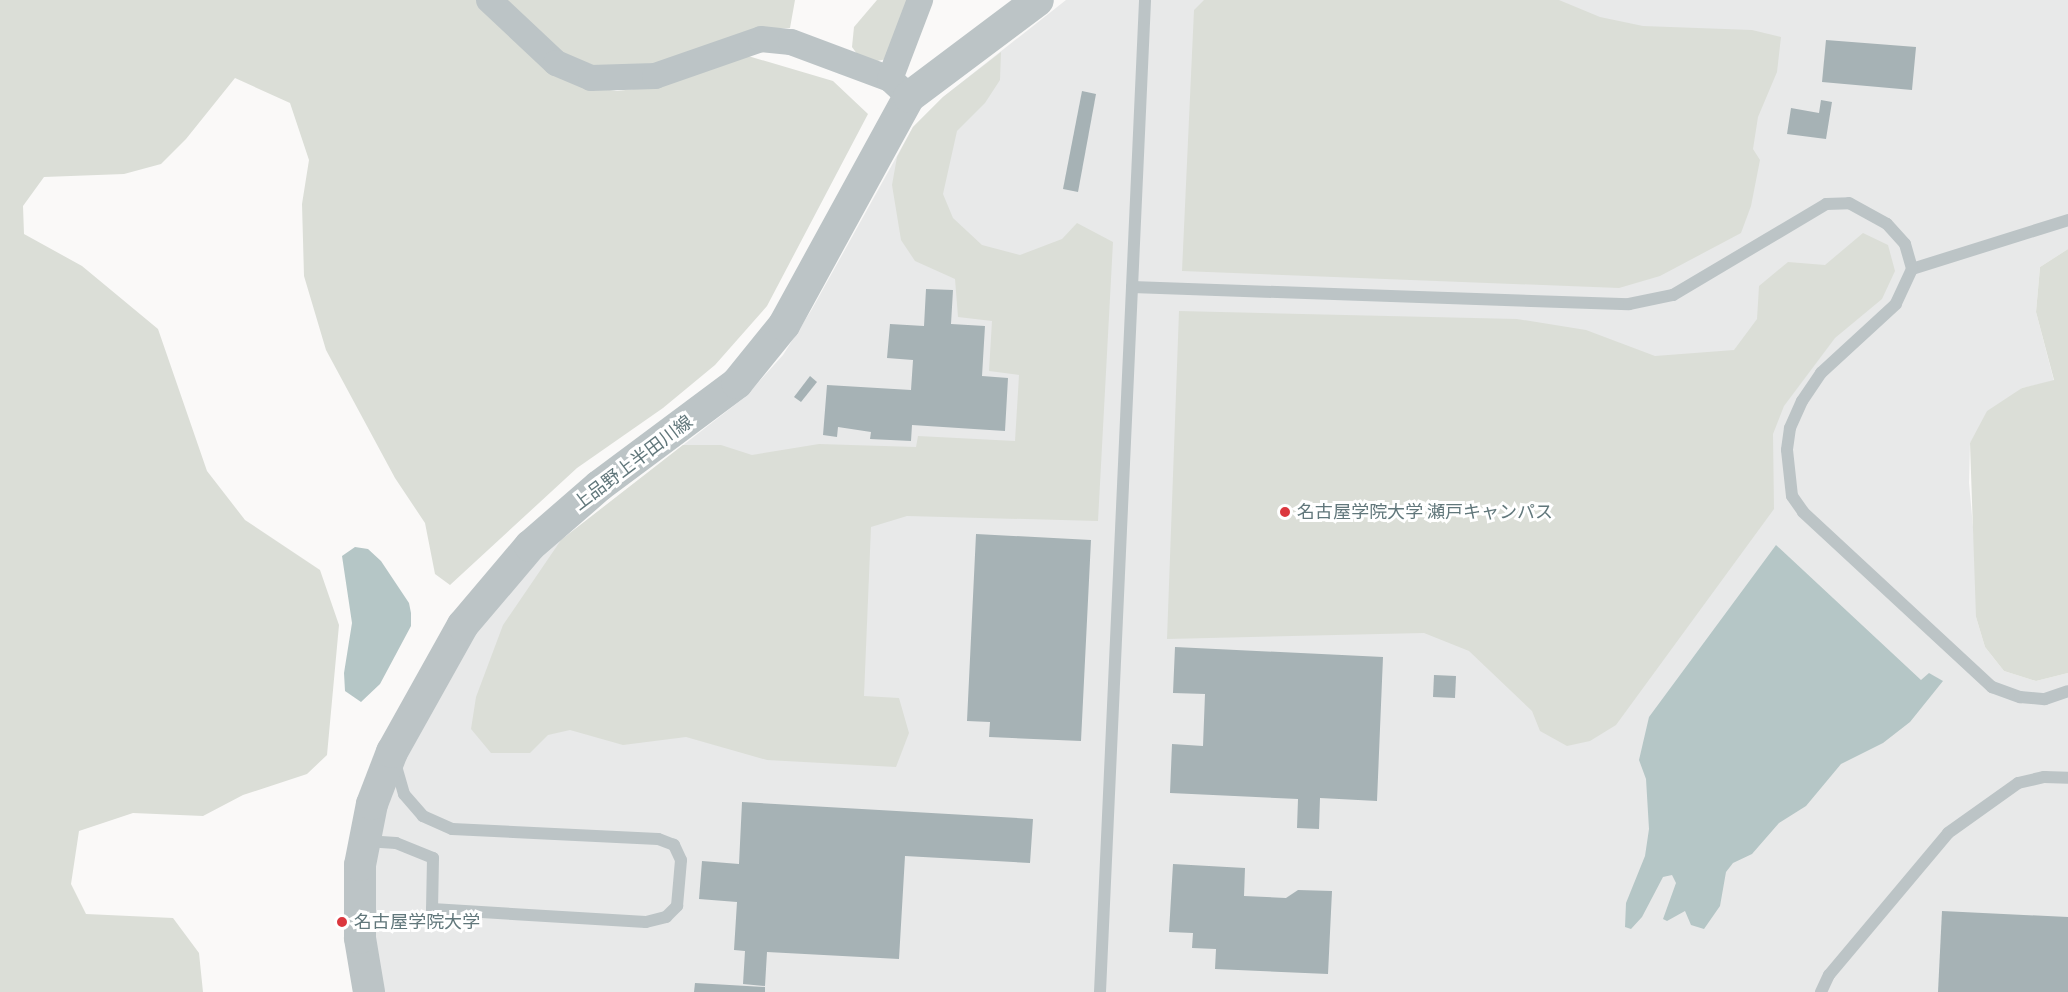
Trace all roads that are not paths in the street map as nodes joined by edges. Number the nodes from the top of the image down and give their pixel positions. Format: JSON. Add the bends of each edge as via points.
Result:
{"nodes":[{"id":1,"x":489,"y":0,"type":"edge"},
{"id":2,"x":920,"y":0,"type":"edge"},
{"id":3,"x":1038,"y":0,"type":"edge"},
{"id":4,"x":1145,"y":0,"type":"edge"},
{"id":5,"x":900,"y":88,"type":"junction"},
{"id":6,"x":2068,"y":220,"type":"edge"},
{"id":7,"x":1911,"y":268,"type":"junction"},
{"id":8,"x":1132,"y":287,"type":"junction"},
{"id":9,"x":2068,"y":691,"type":"edge"},
{"id":10,"x":392,"y":752,"type":"junction"},
{"id":11,"x":2068,"y":778,"type":"edge"},
{"id":12,"x":366,"y":841,"type":"junction"},
{"id":13,"x":369,"y":992,"type":"edge"},
{"id":14,"x":1100,"y":992,"type":"edge"},
{"id":15,"x":1821,"y":992,"type":"edge"}],
"edges":[{"from":1,"to":5,"type":"street","via":[[556,63],[591,78],[655,76],[761,39],[791,42]]},
{"from":2,"to":5,"type":"street"},
{"from":3,"to":5,"type":"street","name":"上品野上半田川線"},
{"from":4,"to":8,"type":"lane"},
{"from":5,"to":10,"type":"street","name":"上品野上半田川線","via":[[784,325],[737,383],[599,486],[530,546],[463,625]]},
{"from":6,"to":7,"type":"lane"},
{"from":7,"to":8,"type":"lane","via":[[1905,244],[1887,224],[1849,204],[1826,204],[1673,295],[1629,304]]},
{"from":7,"to":9,"type":"lane","via":[[1896,304],[1821,373],[1802,400],[1790,428],[1787,450],[1792,496],[1803,512],[1992,687],[2020,697],[2045,699]]},
{"from":8,"to":14,"type":"lane"},
{"from":10,"to":12,"type":"street","name":"上品野上半田川線","via":[[372,804]]},
{"from":10,"to":12,"type":"lane","via":[[404,794],[423,816],[452,829],[658,839],[674,845],[681,860],[677,906],[666,917],[646,922],[432,909],[433,858],[396,843]]},
{"from":11,"to":15,"type":"lane","via":[[2044,777],[2018,783],[1948,833],[1829,975]]},
{"from":12,"to":13,"type":"street","name":"上品野上半田川線","via":[[360,864],[360,938]]}]}
